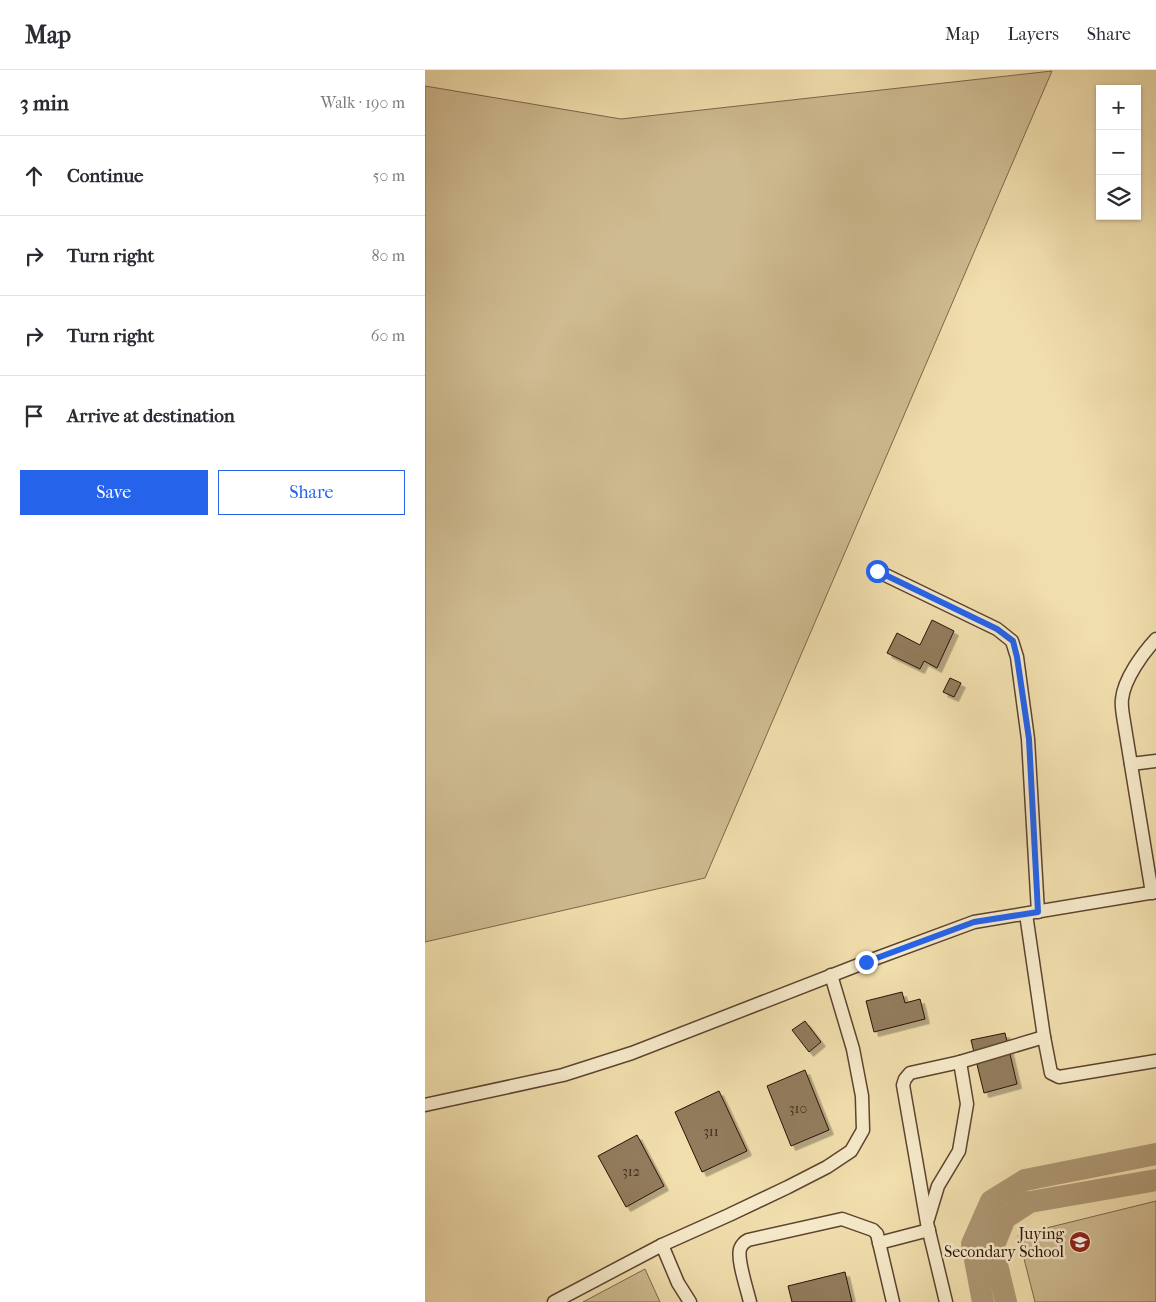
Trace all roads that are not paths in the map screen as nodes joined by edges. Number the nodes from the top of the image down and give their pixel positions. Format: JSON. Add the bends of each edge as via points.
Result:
{"nodes":[{"id":1,"x":877,"y":571,"type":"dead end"},
{"id":2,"x":1156,"y":639,"type":"edge"},
{"id":3,"x":1156,"y":761,"type":"edge"},
{"id":4,"x":1131,"y":764,"type":"junction"},
{"id":5,"x":1154,"y":893,"type":"edge"},
{"id":6,"x":1032,"y":913,"type":"junction"},
{"id":7,"x":831,"y":976,"type":"junction"},
{"id":8,"x":1043,"y":1037,"type":"junction"},
{"id":9,"x":1156,"y":1061,"type":"edge"},
{"id":10,"x":960,"y":1062,"type":"junction"},
{"id":11,"x":425,"y":1105,"type":"edge"},
{"id":12,"x":928,"y":1227,"type":"junction"},
{"id":13,"x":879,"y":1243,"type":"junction"},
{"id":14,"x":662,"y":1245,"type":"junction"},
{"id":15,"x":554,"y":1302,"type":"edge"},
{"id":16,"x":690,"y":1302,"type":"edge"},
{"id":17,"x":750,"y":1302,"type":"edge"},
{"id":18,"x":893,"y":1302,"type":"edge"},
{"id":19,"x":946,"y":1302,"type":"edge"}],
"edges":[{"from":1,"to":6,"type":"lane","via":[[997,629],[1013,641],[1029,739]]},
{"from":2,"to":4,"type":"lane","via":[[1129,676],[1122,699]]},
{"from":3,"to":4,"type":"lane"},
{"from":4,"to":5,"type":"lane"},
{"from":5,"to":6,"type":"lane"},
{"from":6,"to":7,"type":"lane","via":[[974,922]]},
{"from":6,"to":8,"type":"lane"},
{"from":7,"to":11,"type":"lane","via":[[623,1056],[563,1075]]},
{"from":7,"to":14,"type":"lane","via":[[853,1049],[862,1096],[863,1130],[851,1151],[788,1187]]},
{"from":8,"to":9,"type":"lane","via":[[1051,1073],[1059,1077]]},
{"from":8,"to":10,"type":"lane"},
{"from":10,"to":12,"type":"lane","via":[[967,1104],[959,1151],[938,1186]]},
{"from":10,"to":12,"type":"lane","via":[[910,1073],[903,1085]]},
{"from":12,"to":13,"type":"lane"},
{"from":12,"to":19,"type":"lane"},
{"from":13,"to":17,"type":"lane","via":[[873,1230],[842,1219],[748,1240],[741,1245],[739,1256]]},
{"from":13,"to":18,"type":"lane"},
{"from":14,"to":15,"type":"lane"},
{"from":14,"to":16,"type":"lane"}]}
